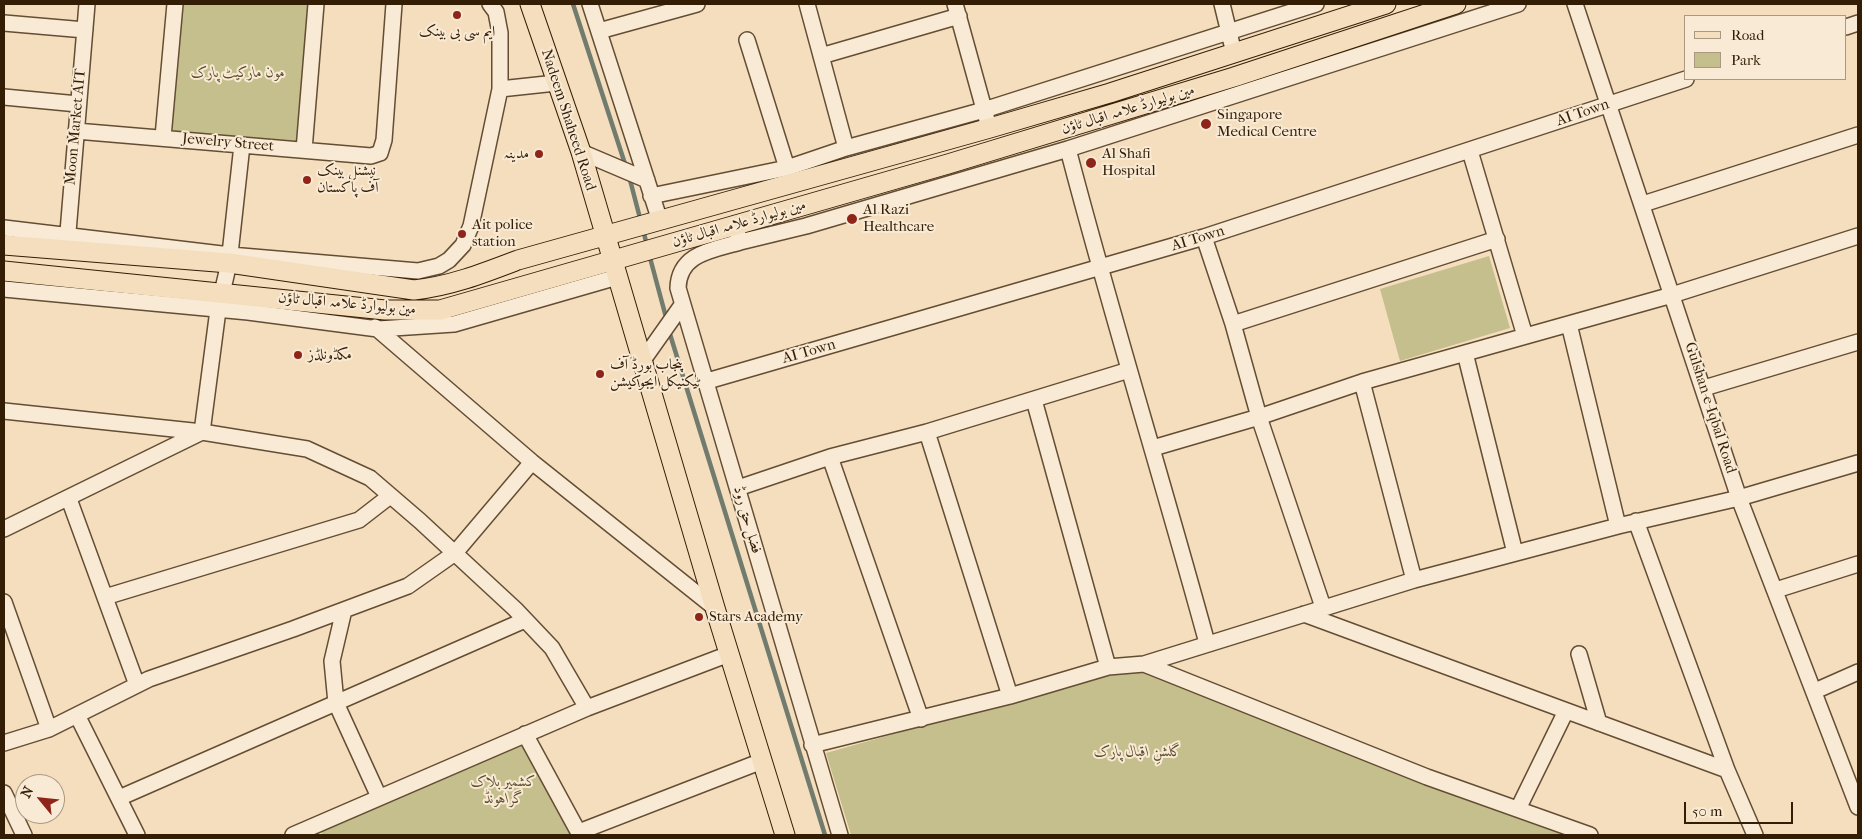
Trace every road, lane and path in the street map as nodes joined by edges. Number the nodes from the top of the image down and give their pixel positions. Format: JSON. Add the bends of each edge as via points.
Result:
{"nodes":[{"id":1,"x":87,"y":4,"type":"edge"},
{"id":2,"x":175,"y":4,"type":"edge"},
{"id":3,"x":316,"y":4,"type":"edge"},
{"id":4,"x":394,"y":4,"type":"edge"},
{"id":5,"x":490,"y":4,"type":"edge"},
{"id":6,"x":530,"y":4,"type":"edge"},
{"id":7,"x":590,"y":4,"type":"edge"},
{"id":8,"x":697,"y":4,"type":"edge"},
{"id":9,"x":807,"y":4,"type":"edge"},
{"id":10,"x":1222,"y":4,"type":"edge"},
{"id":11,"x":1316,"y":4,"type":"edge"},
{"id":12,"x":1386,"y":4,"type":"edge"},
{"id":13,"x":1456,"y":4,"type":"edge"},
{"id":14,"x":1518,"y":4,"type":"edge"},
{"id":15,"x":1575,"y":4,"type":"edge"},
{"id":16,"x":957,"y":10,"type":"edge"},
{"id":17,"x":4,"y":23,"type":"edge"},
{"id":18,"x":85,"y":30,"type":"junction"},
{"id":19,"x":599,"y":31,"type":"junction"},
{"id":20,"x":1230,"y":32,"type":"junction"},
{"id":21,"x":747,"y":40,"type":"dead end"},
{"id":22,"x":1234,"y":53,"type":"junction"},
{"id":23,"x":821,"y":56,"type":"junction"},
{"id":24,"x":1684,"y":80,"type":"edge"},
{"id":25,"x":556,"y":83,"type":"junction"},
{"id":26,"x":500,"y":89,"type":"junction"},
{"id":27,"x":4,"y":97,"type":"edge"},
{"id":28,"x":78,"y":104,"type":"junction"},
{"id":29,"x":1607,"y":104,"type":"junction"},
{"id":30,"x":984,"y":110,"type":"junction"},
{"id":31,"x":990,"y":128,"type":"junction"},
{"id":32,"x":76,"y":131,"type":"junction"},
{"id":33,"x":1858,"y":135,"type":"edge"},
{"id":34,"x":163,"y":137,"type":"junction"},
{"id":35,"x":242,"y":145,"type":"junction"},
{"id":36,"x":846,"y":148,"type":"junction"},
{"id":37,"x":1068,"y":149,"type":"junction"},
{"id":38,"x":304,"y":150,"type":"junction"},
{"id":39,"x":1470,"y":151,"type":"junction"},
{"id":40,"x":581,"y":152,"type":"junction"},
{"id":41,"x":787,"y":168,"type":"junction"},
{"id":42,"x":643,"y":179,"type":"junction"},
{"id":43,"x":651,"y":196,"type":"junction"},
{"id":44,"x":1643,"y":204,"type":"junction"},
{"id":45,"x":656,"y":222,"type":"junction"},
{"id":46,"x":735,"y":224,"type":"junction"},
{"id":47,"x":4,"y":228,"type":"edge"},
{"id":48,"x":605,"y":236,"type":"junction"},
{"id":49,"x":1858,"y":236,"type":"edge"},
{"id":50,"x":1204,"y":237,"type":"junction"},
{"id":51,"x":1497,"y":238,"type":"junction"},
{"id":52,"x":740,"y":242,"type":"junction"},
{"id":53,"x":67,"y":243,"type":"junction"},
{"id":54,"x":4,"y":245,"type":"edge"},
{"id":55,"x":230,"y":259,"type":"junction"},
{"id":56,"x":449,"y":260,"type":"junction"},
{"id":57,"x":618,"y":266,"type":"junction"},
{"id":58,"x":1099,"y":269,"type":"junction"},
{"id":59,"x":4,"y":271,"type":"edge"},
{"id":60,"x":464,"y":280,"type":"junction"},
{"id":61,"x":4,"y":289,"type":"edge"},
{"id":62,"x":1672,"y":295,"type":"junction"},
{"id":63,"x":220,"y":301,"type":"junction"},
{"id":64,"x":682,"y":305,"type":"junction"},
{"id":65,"x":352,"y":306,"type":"junction"},
{"id":66,"x":1233,"y":324,"type":"junction"},
{"id":67,"x":1569,"y":324,"type":"junction"},
{"id":68,"x":378,"y":329,"type":"junction"},
{"id":69,"x":1526,"y":336,"type":"junction"},
{"id":70,"x":1858,"y":342,"type":"edge"},
{"id":71,"x":1465,"y":353,"type":"junction"},
{"id":72,"x":642,"y":363,"type":"junction"},
{"id":73,"x":1130,"y":370,"type":"junction"},
{"id":74,"x":704,"y":382,"type":"junction"},
{"id":75,"x":1362,"y":382,"type":"junction"},
{"id":76,"x":1704,"y":388,"type":"junction"},
{"id":77,"x":1034,"y":400,"type":"junction"},
{"id":78,"x":4,"y":411,"type":"edge"},
{"id":79,"x":1259,"y":417,"type":"junction"},
{"id":80,"x":202,"y":432,"type":"junction"},
{"id":81,"x":928,"y":432,"type":"junction"},
{"id":82,"x":1153,"y":448,"type":"junction"},
{"id":83,"x":830,"y":457,"type":"junction"},
{"id":84,"x":532,"y":462,"type":"junction"},
{"id":85,"x":1858,"y":463,"type":"edge"},
{"id":86,"x":738,"y":488,"type":"junction"},
{"id":87,"x":390,"y":496,"type":"junction"},
{"id":88,"x":1739,"y":498,"type":"junction"},
{"id":89,"x":69,"y":499,"type":"junction"},
{"id":90,"x":1636,"y":521,"type":"junction"},
{"id":91,"x":1618,"y":526,"type":"junction"},
{"id":92,"x":4,"y":529,"type":"edge"},
{"id":93,"x":455,"y":553,"type":"junction"},
{"id":94,"x":1515,"y":553,"type":"junction"},
{"id":95,"x":1858,"y":564,"type":"edge"},
{"id":96,"x":1414,"y":580,"type":"junction"},
{"id":97,"x":1776,"y":590,"type":"junction"},
{"id":98,"x":105,"y":597,"type":"junction"},
{"id":99,"x":4,"y":602,"type":"edge"},
{"id":100,"x":715,"y":608,"type":"junction"},
{"id":101,"x":1323,"y":608,"type":"junction"},
{"id":102,"x":344,"y":610,"type":"junction"},
{"id":103,"x":1304,"y":614,"type":"junction"},
{"id":104,"x":525,"y":620,"type":"junction"},
{"id":105,"x":1207,"y":643,"type":"junction"},
{"id":106,"x":729,"y":654,"type":"junction"},
{"id":107,"x":1579,"y":654,"type":"dead end"},
{"id":108,"x":1144,"y":664,"type":"junction"},
{"id":109,"x":1108,"y":667,"type":"junction"},
{"id":110,"x":1858,"y":672,"type":"edge"},
{"id":111,"x":137,"y":685,"type":"junction"},
{"id":112,"x":1815,"y":691,"type":"junction"},
{"id":113,"x":1010,"y":696,"type":"junction"},
{"id":114,"x":336,"y":703,"type":"junction"},
{"id":115,"x":587,"y":708,"type":"junction"},
{"id":116,"x":1566,"y":712,"type":"junction"},
{"id":117,"x":77,"y":715,"type":"junction"},
{"id":118,"x":921,"y":718,"type":"junction"},
{"id":119,"x":1599,"y":723,"type":"junction"},
{"id":120,"x":49,"y":729,"type":"junction"},
{"id":121,"x":525,"y":734,"type":"junction"},
{"id":122,"x":4,"y":743,"type":"edge"},
{"id":123,"x":812,"y":745,"type":"junction"},
{"id":124,"x":762,"y":760,"type":"junction"},
{"id":125,"x":1727,"y":770,"type":"junction"},
{"id":126,"x":4,"y":793,"type":"edge"},
{"id":127,"x":379,"y":797,"type":"junction"},
{"id":128,"x":119,"y":798,"type":"junction"},
{"id":129,"x":1858,"y":807,"type":"edge"},
{"id":130,"x":1518,"y":809,"type":"junction"},
{"id":131,"x":320,"y":829,"type":"edge"},
{"id":132,"x":580,"y":834,"type":"edge"},
{"id":133,"x":836,"y":834,"type":"edge"},
{"id":134,"x":24,"y":835,"type":"edge"},
{"id":135,"x":137,"y":835,"type":"edge"},
{"id":136,"x":293,"y":835,"type":"edge"},
{"id":137,"x":785,"y":835,"type":"edge"},
{"id":138,"x":1590,"y":835,"type":"edge"},
{"id":139,"x":1755,"y":835,"type":"edge"}],
"edges":[{"from":1,"to":18,"type":"street","name":"Moon Market AIT"},
{"from":2,"to":34,"type":"street"},
{"from":3,"to":38,"type":"street"},
{"from":4,"to":38,"type":"street","name":"Jewelry Street","via":[[384,140],[380,152],[371,156]]},
{"from":5,"to":26,"type":"street","via":[[496,12],[500,33]]},
{"from":6,"to":25,"type":"main road","name":"Nadeem Shaheed Road"},
{"from":7,"to":19,"type":"street"},
{"from":8,"to":19,"type":"street"},
{"from":9,"to":23,"type":"street"},
{"from":10,"to":20,"type":"street"},
{"from":11,"to":20,"type":"street"},
{"from":12,"to":22,"type":"main road","name":"مین بولیوارڈ علامہ اقبال ٹاؤن"},
{"from":13,"to":46,"type":"main road","name":"مین بولیوارڈ علامہ اقبال ٹاؤن","via":[[1234,77],[948,164]]},
{"from":14,"to":37,"type":"street","name":"فضل حق روڈ"},
{"from":15,"to":29,"type":"street","name":"Gulshan-e-Iqbal Road"},
{"from":16,"to":23,"type":"street"},
{"from":16,"to":30,"type":"street"},
{"from":17,"to":18,"type":"street"},
{"from":18,"to":28,"type":"street","name":"Moon Market AIT"},
{"from":19,"to":42,"type":"street"},
{"from":20,"to":22,"type":"street"},
{"from":20,"to":30,"type":"street"},
{"from":21,"to":41,"type":"street"},
{"from":22,"to":31,"type":"main road","name":"مین بولیوارڈ علامہ اقبال ٹاؤن"},
{"from":23,"to":36,"type":"street"},
{"from":24,"to":29,"type":"street","name":"AI Town"},
{"from":25,"to":26,"type":"street"},
{"from":25,"to":40,"type":"main road","name":"Nadeem Shaheed Road"},
{"from":26,"to":56,"type":"street","via":[[471,226],[463,245]]},
{"from":27,"to":28,"type":"street"},
{"from":28,"to":32,"type":"street","name":"Moon Market AIT"},
{"from":29,"to":39,"type":"street","name":"AI Town"},
{"from":29,"to":44,"type":"street","name":"Gulshan-e-Iqbal Road"},
{"from":30,"to":31,"type":"street"},
{"from":30,"to":36,"type":"street"},
{"from":31,"to":45,"type":"main road","name":"مین بولیوارڈ علامہ اقبال ٹاؤن"},
{"from":32,"to":34,"type":"street","name":"Jewelry Street"},
{"from":32,"to":53,"type":"street","name":"Moon Market AIT"},
{"from":33,"to":44,"type":"street"},
{"from":34,"to":35,"type":"street","name":"Jewelry Street"},
{"from":35,"to":38,"type":"street","name":"Jewelry Street"},
{"from":35,"to":55,"type":"street"},
{"from":36,"to":41,"type":"street"},
{"from":37,"to":52,"type":"street","name":"فضل حق روڈ","via":[[806,226]]},
{"from":37,"to":58,"type":"street"},
{"from":39,"to":50,"type":"street","name":"AI Town"},
{"from":39,"to":51,"type":"street"},
{"from":40,"to":42,"type":"street"},
{"from":40,"to":48,"type":"main road","name":"Nadeem Shaheed Road"},
{"from":41,"to":43,"type":"street"},
{"from":42,"to":43,"type":"street"},
{"from":43,"to":45,"type":"street"},
{"from":44,"to":62,"type":"street","name":"Gulshan-e-Iqbal Road"},
{"from":45,"to":48,"type":"main road","name":"مین بولیوارڈ علامہ اقبال ٹاؤن"},
{"from":46,"to":52,"type":"street"},
{"from":46,"to":57,"type":"main road","name":"مین بولیوارڈ علامہ اقبال ٹاؤن","via":[[659,247]]},
{"from":47,"to":53,"type":"street"},
{"from":48,"to":57,"type":"main road"},
{"from":48,"to":60,"type":"main road","name":"مین بولیوارڈ علامہ اقبال ٹاؤن","via":[[518,260]]},
{"from":49,"to":62,"type":"street"},
{"from":50,"to":58,"type":"street","name":"AI Town"},
{"from":50,"to":66,"type":"street"},
{"from":51,"to":66,"type":"street"},
{"from":51,"to":69,"type":"street"},
{"from":52,"to":64,"type":"street","name":"فضل حق روڈ","via":[[700,254],[686,263],[678,279]]},
{"from":53,"to":54,"type":"main road","name":"مین بولیوارڈ علامہ اقبال ٹاؤن"},
{"from":53,"to":55,"type":"main road","name":"مین بولیوارڈ علامہ اقبال ٹاؤن"},
{"from":55,"to":56,"type":"street","via":[[418,271]]},
{"from":55,"to":60,"type":"main road","name":"مین بولیوارڈ علامہ اقبال ٹاؤن","via":[[414,290]]},
{"from":55,"to":63,"type":"street"},
{"from":56,"to":60,"type":"street"},
{"from":57,"to":65,"type":"main road","name":"مین بولیوارڈ علامہ اقبال ٹاؤن","via":[[440,310],[401,311]]},
{"from":57,"to":68,"type":"street","via":[[454,324]]},
{"from":57,"to":72,"type":"main road"},
{"from":58,"to":73,"type":"street"},
{"from":58,"to":74,"type":"street","name":"AI Town"},
{"from":59,"to":63,"type":"main road","name":"مین بولیوارڈ علامہ اقبال ٹاؤن"},
{"from":61,"to":63,"type":"street"},
{"from":62,"to":67,"type":"street"},
{"from":62,"to":76,"type":"street","name":"Gulshan-e-Iqbal Road"},
{"from":63,"to":65,"type":"main road","name":"مین بولیوارڈ علامہ اقبال ٹاؤن"},
{"from":63,"to":68,"type":"street"},
{"from":63,"to":80,"type":"street"},
{"from":64,"to":72,"type":"street"},
{"from":64,"to":74,"type":"street","name":"فضل حق روڈ"},
{"from":65,"to":68,"type":"street"},
{"from":66,"to":79,"type":"street"},
{"from":67,"to":69,"type":"street"},
{"from":67,"to":91,"type":"street"},
{"from":68,"to":84,"type":"street"},
{"from":69,"to":71,"type":"street"},
{"from":70,"to":76,"type":"street"},
{"from":71,"to":75,"type":"street"},
{"from":71,"to":94,"type":"street"},
{"from":72,"to":100,"type":"main road"},
{"from":73,"to":77,"type":"street"},
{"from":73,"to":82,"type":"street"},
{"from":74,"to":86,"type":"street","name":"فضل حق روڈ"},
{"from":75,"to":79,"type":"street"},
{"from":75,"to":96,"type":"street"},
{"from":76,"to":88,"type":"street","name":"Gulshan-e-Iqbal Road"},
{"from":77,"to":81,"type":"street"},
{"from":77,"to":109,"type":"street"},
{"from":78,"to":80,"type":"street"},
{"from":79,"to":82,"type":"street"},
{"from":79,"to":101,"type":"street"},
{"from":80,"to":87,"type":"street","via":[[307,449],[370,478]]},
{"from":80,"to":89,"type":"street"},
{"from":81,"to":83,"type":"street"},
{"from":81,"to":113,"type":"street"},
{"from":82,"to":105,"type":"street"},
{"from":83,"to":86,"type":"street"},
{"from":83,"to":118,"type":"street"},
{"from":84,"to":93,"type":"street"},
{"from":84,"to":100,"type":"street"},
{"from":85,"to":88,"type":"street"},
{"from":86,"to":123,"type":"street","name":"فضل حق روڈ"},
{"from":87,"to":93,"type":"street"},
{"from":87,"to":98,"type":"street","via":[[359,520]]},
{"from":88,"to":90,"type":"street"},
{"from":88,"to":97,"type":"street","name":"Gulshan-e-Iqbal Road"},
{"from":89,"to":92,"type":"street"},
{"from":89,"to":98,"type":"street"},
{"from":90,"to":91,"type":"street"},
{"from":90,"to":125,"type":"street"},
{"from":91,"to":94,"type":"street"},
{"from":93,"to":102,"type":"street","via":[[408,586]]},
{"from":93,"to":104,"type":"street"},
{"from":94,"to":96,"type":"street"},
{"from":95,"to":97,"type":"street"},
{"from":96,"to":101,"type":"street"},
{"from":97,"to":112,"type":"street","name":"Gulshan-e-Iqbal Road"},
{"from":98,"to":111,"type":"street"},
{"from":99,"to":120,"type":"street"},
{"from":100,"to":106,"type":"main road"},
{"from":101,"to":103,"type":"street"},
{"from":102,"to":111,"type":"street"},
{"from":102,"to":114,"type":"street","via":[[332,661]]},
{"from":103,"to":105,"type":"street"},
{"from":103,"to":116,"type":"street"},
{"from":104,"to":114,"type":"street"},
{"from":104,"to":115,"type":"street","via":[[552,648]]},
{"from":105,"to":108,"type":"street"},
{"from":106,"to":115,"type":"street"},
{"from":106,"to":124,"type":"main road"},
{"from":107,"to":119,"type":"street"},
{"from":108,"to":109,"type":"street"},
{"from":108,"to":130,"type":"street","via":[[1428,777]]},
{"from":109,"to":113,"type":"street"},
{"from":110,"to":112,"type":"street"},
{"from":111,"to":117,"type":"street"},
{"from":112,"to":129,"type":"street","name":"Gulshan-e-Iqbal Road"},
{"from":113,"to":118,"type":"street"},
{"from":114,"to":127,"type":"street"},
{"from":114,"to":128,"type":"street"},
{"from":115,"to":121,"type":"street"},
{"from":116,"to":119,"type":"street"},
{"from":116,"to":130,"type":"street"},
{"from":117,"to":120,"type":"street"},
{"from":117,"to":128,"type":"street"},
{"from":118,"to":123,"type":"street"},
{"from":119,"to":125,"type":"street"},
{"from":120,"to":122,"type":"street"},
{"from":121,"to":127,"type":"street"},
{"from":121,"to":132,"type":"street"},
{"from":123,"to":133,"type":"street","name":"فضل حق روڈ"},
{"from":124,"to":132,"type":"street"},
{"from":124,"to":137,"type":"main road"},
{"from":125,"to":139,"type":"street"},
{"from":126,"to":134,"type":"street"},
{"from":127,"to":131,"type":"street"},
{"from":128,"to":135,"type":"street"},
{"from":130,"to":138,"type":"street"},
{"from":131,"to":136,"type":"street"}]}
